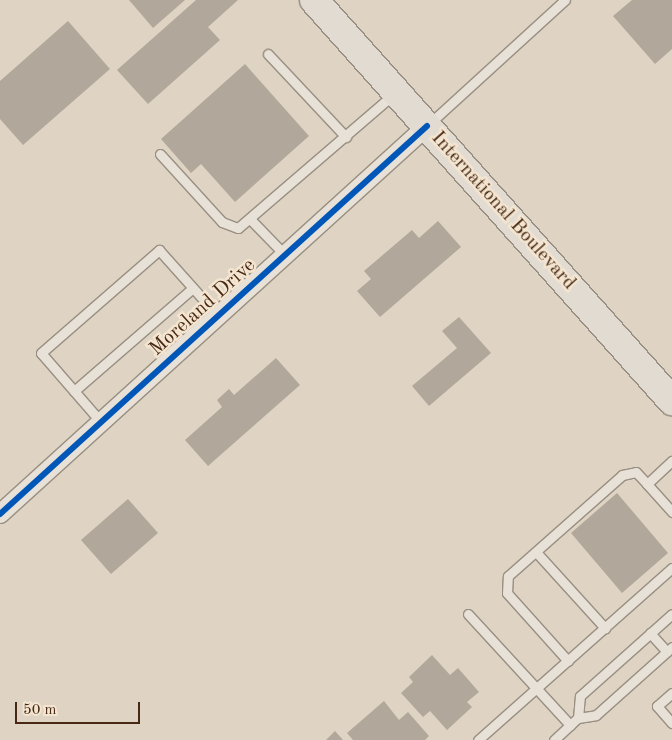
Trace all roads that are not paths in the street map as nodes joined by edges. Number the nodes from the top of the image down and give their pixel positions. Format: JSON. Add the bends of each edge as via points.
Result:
{"nodes":[{"id":1,"x":314,"y":0,"type":"edge"},
{"id":2,"x":566,"y":0,"type":"edge"},
{"id":3,"x":268,"y":54,"type":"dead end"},
{"id":4,"x":397,"y":92,"type":"junction"},
{"id":5,"x":427,"y":126,"type":"junction"},
{"id":6,"x":346,"y":137,"type":"junction"},
{"id":7,"x":160,"y":154,"type":"dead end"},
{"id":8,"x":251,"y":220,"type":"junction"},
{"id":9,"x":285,"y":255,"type":"junction"},
{"id":10,"x":193,"y":288,"type":"junction"},
{"id":11,"x":218,"y":316,"type":"junction"},
{"id":12,"x":74,"y":391,"type":"junction"},
{"id":13,"x":672,"y":401,"type":"edge"},
{"id":14,"x":101,"y":422,"type":"junction"},
{"id":15,"x":672,"y":461,"type":"edge"},
{"id":16,"x":647,"y":484,"type":"junction"},
{"id":17,"x":672,"y":512,"type":"edge"},
{"id":18,"x":0,"y":514,"type":"edge"},
{"id":19,"x":536,"y":552,"type":"junction"},
{"id":20,"x":672,"y":568,"type":"edge"},
{"id":21,"x":468,"y":614,"type":"dead end"},
{"id":22,"x":672,"y":614,"type":"edge"},
{"id":23,"x":605,"y":628,"type":"junction"},
{"id":24,"x":650,"y":633,"type":"junction"},
{"id":25,"x":670,"y":650,"type":"edge"},
{"id":26,"x":568,"y":660,"type":"junction"},
{"id":27,"x":537,"y":688,"type":"junction"},
{"id":28,"x":672,"y":693,"type":"edge"},
{"id":29,"x":578,"y":718,"type":"junction"},
{"id":30,"x":672,"y":723,"type":"edge"},
{"id":31,"x":570,"y":725,"type":"junction"},
{"id":32,"x":565,"y":736,"type":"edge"},
{"id":33,"x":478,"y":740,"type":"edge"},
{"id":34,"x":554,"y":740,"type":"edge"}],
"edges":[{"from":1,"to":4,"type":"main road","name":"International Boulevard"},
{"from":2,"to":5,"type":"lane"},
{"from":3,"to":6,"type":"lane"},
{"from":4,"to":5,"type":"main road","name":"International Boulevard"},
{"from":4,"to":6,"type":"lane"},
{"from":5,"to":9,"type":"street","name":"Moreland Drive"},
{"from":5,"to":13,"type":"main road","name":"International Boulevard"},
{"from":6,"to":8,"type":"lane"},
{"from":7,"to":8,"type":"lane","via":[[222,222],[238,228]]},
{"from":8,"to":9,"type":"lane"},
{"from":9,"to":11,"type":"street","name":"Moreland Drive"},
{"from":10,"to":11,"type":"lane"},
{"from":10,"to":12,"type":"lane"},
{"from":10,"to":12,"type":"lane","via":[[159,250],[40,353]]},
{"from":11,"to":14,"type":"street","name":"Moreland Drive"},
{"from":12,"to":14,"type":"lane"},
{"from":14,"to":18,"type":"street","name":"Moreland Drive"},
{"from":15,"to":16,"type":"lane"},
{"from":16,"to":17,"type":"lane"},
{"from":16,"to":19,"type":"lane","via":[[636,472],[622,475]]},
{"from":19,"to":23,"type":"lane"},
{"from":19,"to":26,"type":"lane","via":[[508,576],[507,593]]},
{"from":20,"to":23,"type":"lane"},
{"from":21,"to":27,"type":"lane"},
{"from":22,"to":24,"type":"lane"},
{"from":23,"to":26,"type":"lane"},
{"from":24,"to":25,"type":"lane"},
{"from":24,"to":29,"type":"lane","via":[[580,696]]},
{"from":25,"to":29,"type":"lane","via":[[596,715]]},
{"from":26,"to":27,"type":"lane"},
{"from":27,"to":31,"type":"lane"},
{"from":27,"to":33,"type":"lane"},
{"from":28,"to":30,"type":"lane","via":[[657,706]]},
{"from":29,"to":31,"type":"lane"},
{"from":31,"to":32,"type":"lane"},
{"from":32,"to":34,"type":"lane"}]}
